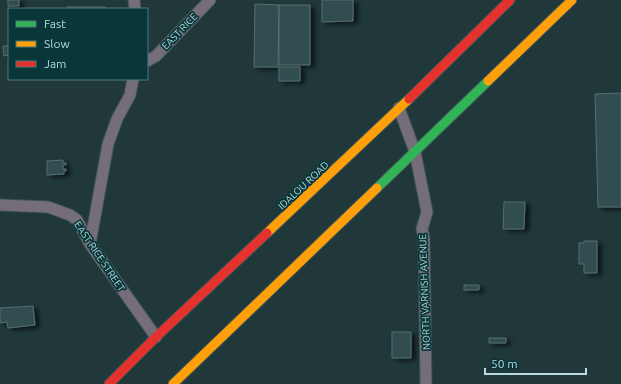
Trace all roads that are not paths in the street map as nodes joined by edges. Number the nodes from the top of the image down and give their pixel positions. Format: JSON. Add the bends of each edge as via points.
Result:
{"nodes":[{"id":1,"x":210,"y":0,"type":"edge"},
{"id":2,"x":510,"y":0,"type":"edge"},
{"id":3,"x":572,"y":0,"type":"edge"},
{"id":4,"x":148,"y":60,"type":"edge"},
{"id":5,"x":133,"y":80,"type":"edge"},
{"id":6,"x":399,"y":108,"type":"junction"},
{"id":7,"x":415,"y":152,"type":"junction"},
{"id":8,"x":0,"y":205,"type":"edge"},
{"id":9,"x":90,"y":244,"type":"junction"},
{"id":10,"x":156,"y":337,"type":"junction"},
{"id":11,"x":109,"y":384,"type":"edge"},
{"id":12,"x":173,"y":384,"type":"edge"},
{"id":13,"x":426,"y":384,"type":"edge"}],
"edges":[{"from":1,"to":4,"type":"street","name":"EAST RICE","via":[[156,56]]},
{"from":2,"to":6,"type":"highway","name":"IDALOU ROAD"},
{"from":3,"to":7,"type":"highway"},
{"from":5,"to":9,"type":"street","via":[[130,95],[117,119],[108,144]]},
{"from":6,"to":7,"type":"street","name":"NORTH VARNISH AVENUE"},
{"from":6,"to":10,"type":"highway","name":"IDALOU ROAD"},
{"from":7,"to":12,"type":"highway"},
{"from":7,"to":13,"type":"street","name":"NORTH VARNISH AVENUE","via":[[427,212],[422,229]]},
{"from":8,"to":9,"type":"street","name":"EAST RICE STREET","via":[[48,207],[70,215],[77,220]]},
{"from":9,"to":10,"type":"street","name":"EAST RICE STREET"},
{"from":10,"to":11,"type":"highway","name":"IDALOU ROAD"}]}
